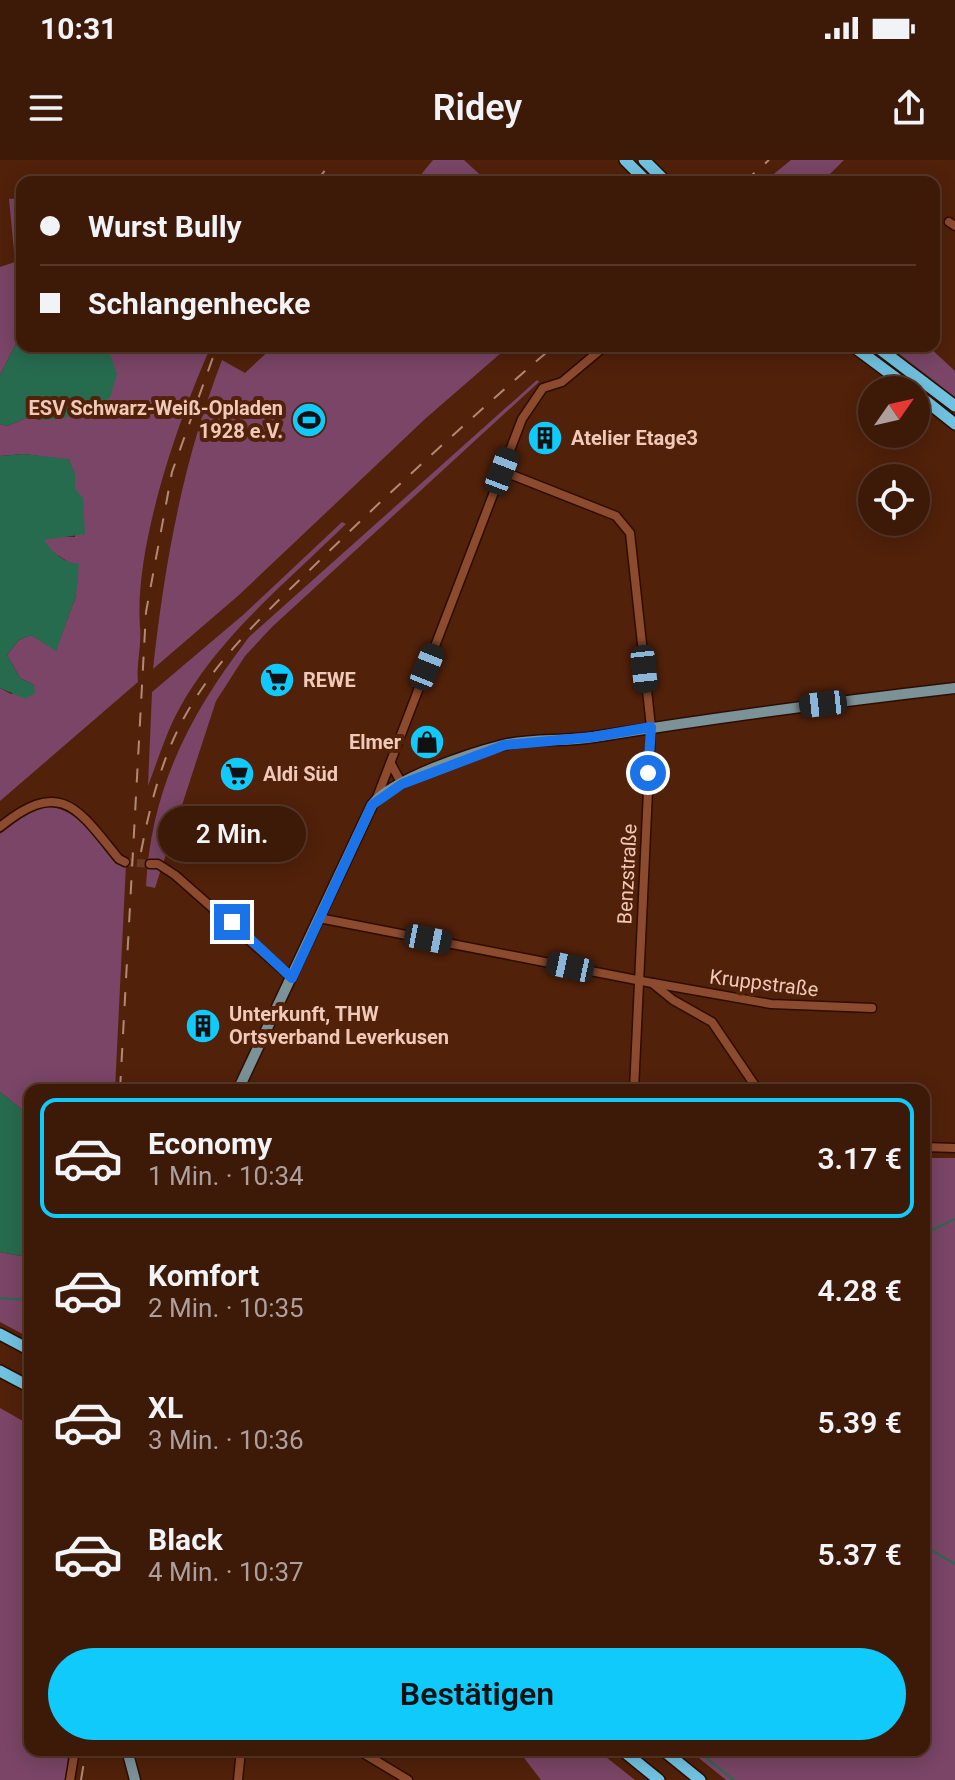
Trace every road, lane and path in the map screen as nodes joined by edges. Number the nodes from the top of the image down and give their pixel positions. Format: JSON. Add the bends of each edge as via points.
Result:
{"nodes":[{"id":1,"x":625,"y":160,"type":"edge"},
{"id":2,"x":644,"y":160,"type":"edge"},
{"id":3,"x":641,"y":176,"type":"edge"},
{"id":4,"x":661,"y":176,"type":"edge"},
{"id":5,"x":598,"y":352,"type":"edge"},
{"id":6,"x":861,"y":352,"type":"edge"},
{"id":7,"x":884,"y":352,"type":"edge"},
{"id":8,"x":894,"y":376,"type":"edge"},
{"id":9,"x":930,"y":404,"type":"edge"},
{"id":10,"x":955,"y":406,"type":"edge"},
{"id":11,"x":955,"y":424,"type":"edge"},
{"id":12,"x":502,"y":471,"type":"junction"},
{"id":13,"x":955,"y":688,"type":"edge"},
{"id":14,"x":651,"y":727,"type":"junction"},
{"id":15,"x":391,"y":764,"type":"junction"},
{"id":16,"x":402,"y":784,"type":"junction"},
{"id":17,"x":376,"y":800,"type":"junction"},
{"id":18,"x":0,"y":827,"type":"edge"},
{"id":19,"x":125,"y":862,"type":"tunnel mouth"},
{"id":20,"x":150,"y":864,"type":"tunnel mouth"},
{"id":21,"x":319,"y":918,"type":"junction"},
{"id":22,"x":292,"y":978,"type":"junction"},
{"id":23,"x":638,"y":979,"type":"junction"},
{"id":24,"x":652,"y":983,"type":"junction"},
{"id":25,"x":872,"y":1008,"type":"dead end"},
{"id":26,"x":241,"y":1084,"type":"edge"},
{"id":27,"x":634,"y":1084,"type":"edge"},
{"id":28,"x":754,"y":1084,"type":"edge"},
{"id":29,"x":930,"y":1147,"type":"edge"},
{"id":30,"x":955,"y":1148,"type":"edge"},
{"id":31,"x":0,"y":1334,"type":"edge"},
{"id":32,"x":24,"y":1347,"type":"edge"},
{"id":33,"x":0,"y":1371,"type":"edge"},
{"id":34,"x":24,"y":1384,"type":"edge"},
{"id":35,"x":74,"y":1756,"type":"edge"},
{"id":36,"x":129,"y":1756,"type":"edge"},
{"id":37,"x":240,"y":1756,"type":"edge"},
{"id":38,"x":368,"y":1756,"type":"edge"},
{"id":39,"x":629,"y":1756,"type":"edge"},
{"id":40,"x":670,"y":1756,"type":"edge"},
{"id":41,"x":70,"y":1780,"type":"edge"},
{"id":42,"x":135,"y":1780,"type":"edge"},
{"id":43,"x":238,"y":1780,"type":"edge"},
{"id":44,"x":408,"y":1780,"type":"edge"},
{"id":45,"x":659,"y":1780,"type":"edge"},
{"id":46,"x":700,"y":1780,"type":"edge"}],
"edges":[{"from":1,"to":3,"type":"highway"},
{"from":2,"to":4,"type":"highway"},
{"from":5,"to":12,"type":"street","via":[[562,382],[543,388],[522,419]]},
{"from":6,"to":8,"type":"highway"},
{"from":7,"to":10,"type":"highway"},
{"from":9,"to":11,"type":"highway"},
{"from":12,"to":14,"type":"street","name":"Benzstraße","via":[[611,514],[628,527]]},
{"from":12,"to":15,"type":"street"},
{"from":13,"to":14,"type":"main road"},
{"from":14,"to":16,"type":"main road","via":[[505,745]]},
{"from":14,"to":23,"type":"street","name":"Benzstraße"},
{"from":15,"to":16,"type":"street"},
{"from":15,"to":17,"type":"street"},
{"from":16,"to":17,"type":"main road"},
{"from":17,"to":21,"type":"main road"},
{"from":18,"to":19,"type":"street","via":[[32,803],[58,801],[78,812]]},
{"from":20,"to":22,"type":"street","via":[[175,875]]},
{"from":21,"to":22,"type":"main road"},
{"from":21,"to":23,"type":"street"},
{"from":22,"to":26,"type":"main road"},
{"from":23,"to":24,"type":"street"},
{"from":23,"to":27,"type":"street","name":"Benzstraße"},
{"from":24,"to":25,"type":"street","name":"Kruppstraße","via":[[771,1004]]},
{"from":24,"to":28,"type":"street","via":[[712,1022]]},
{"from":29,"to":30,"type":"street"},
{"from":31,"to":32,"type":"highway"},
{"from":33,"to":34,"type":"highway"},
{"from":35,"to":41,"type":"street"},
{"from":36,"to":42,"type":"main road"},
{"from":37,"to":43,"type":"street"},
{"from":38,"to":44,"type":"street"},
{"from":39,"to":45,"type":"highway"},
{"from":40,"to":46,"type":"highway"}]}
